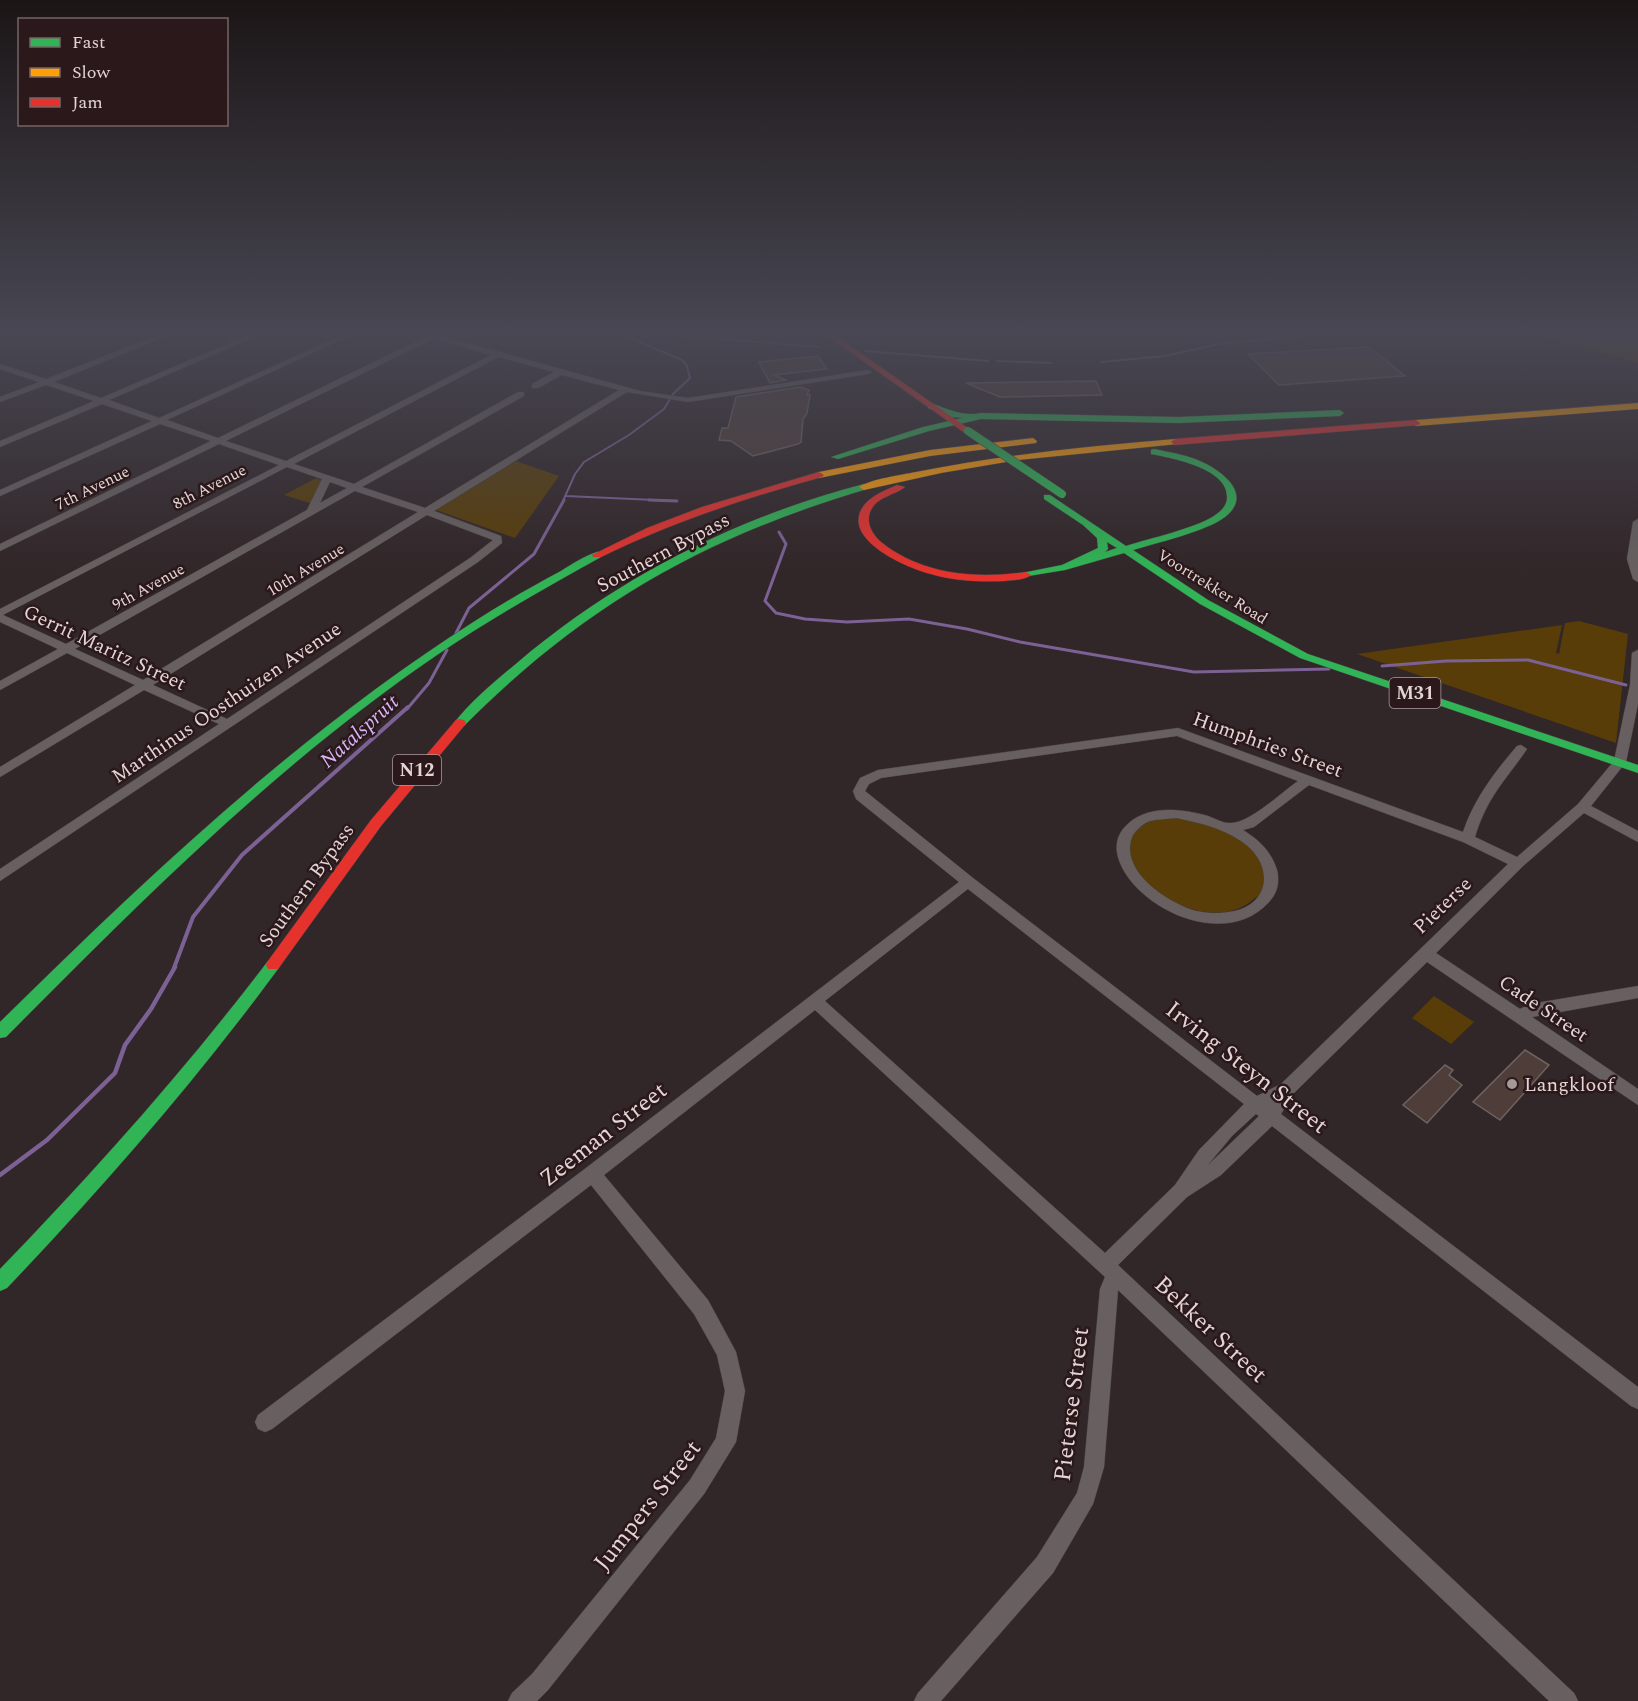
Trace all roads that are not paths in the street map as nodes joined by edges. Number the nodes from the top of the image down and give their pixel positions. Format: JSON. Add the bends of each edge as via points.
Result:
{"nodes":[{"id":1,"x":70,"y":414,"type":"edge"},
{"id":2,"x":144,"y":414,"type":"edge"},
{"id":3,"x":173,"y":414,"type":"edge"},
{"id":4,"x":276,"y":414,"type":"edge"},
{"id":5,"x":382,"y":414,"type":"edge"},
{"id":6,"x":485,"y":414,"type":"edge"},
{"id":7,"x":585,"y":414,"type":"edge"},
{"id":8,"x":935,"y":414,"type":"edge"},
{"id":9,"x":1301,"y":414,"type":"edge"},
{"id":10,"x":1365,"y":414,"type":"edge"},
{"id":11,"x":1531,"y":414,"type":"edge"},
{"id":12,"x":981,"y":416,"type":"junction"},
{"id":13,"x":161,"y":420,"type":"junction"},
{"id":14,"x":947,"y":423,"type":"junction"},
{"id":15,"x":221,"y":441,"type":"junction"},
{"id":16,"x":0,"y":444,"type":"edge"},
{"id":17,"x":987,"y":463,"type":"junction"},
{"id":18,"x":286,"y":464,"type":"junction"},
{"id":19,"x":944,"y":471,"type":"junction"},
{"id":20,"x":327,"y":478,"type":"junction"},
{"id":21,"x":357,"y":488,"type":"junction"},
{"id":22,"x":0,"y":493,"type":"edge"},
{"id":23,"x":319,"y":495,"type":"junction"},
{"id":24,"x":340,"y":497,"type":"junction"},
{"id":25,"x":310,"y":513,"type":"junction"},
{"id":26,"x":426,"y":513,"type":"junction"},
{"id":27,"x":1638,"y":522,"type":"edge"},
{"id":28,"x":1086,"y":523,"type":"junction"},
{"id":29,"x":0,"y":548,"type":"edge"},
{"id":30,"x":1134,"y":548,"type":"junction"},
{"id":31,"x":601,"y":552,"type":"junction"},
{"id":32,"x":1074,"y":563,"type":"junction"},
{"id":33,"x":1638,"y":579,"type":"edge"},
{"id":34,"x":0,"y":613,"type":"edge"},
{"id":35,"x":0,"y":618,"type":"edge"},
{"id":36,"x":66,"y":649,"type":"junction"},
{"id":37,"x":1638,"y":653,"type":"edge"},
{"id":38,"x":144,"y":685,"type":"junction"},
{"id":39,"x":1637,"y":685,"type":"edge"},
{"id":40,"x":0,"y":686,"type":"edge"},
{"id":41,"x":228,"y":724,"type":"junction"},
{"id":42,"x":1521,"y":749,"type":"dead end"},
{"id":43,"x":1627,"y":756,"type":"edge"},
{"id":44,"x":1638,"y":769,"type":"edge"},
{"id":45,"x":887,"y":772,"type":"joint"},
{"id":46,"x":0,"y":773,"type":"edge"},
{"id":47,"x":1307,"y":780,"type":"junction"},
{"id":48,"x":1583,"y":807,"type":"junction"},
{"id":49,"x":1249,"y":824,"type":"junction"},
{"id":50,"x":1228,"y":828,"type":"junction"},
{"id":51,"x":1638,"y":837,"type":"edge"},
{"id":52,"x":1246,"y":838,"type":"junction"},
{"id":53,"x":1468,"y":839,"type":"junction"},
{"id":54,"x":1518,"y":863,"type":"junction"},
{"id":55,"x":0,"y":876,"type":"edge"},
{"id":56,"x":968,"y":882,"type":"junction"},
{"id":57,"x":1425,"y":953,"type":"junction"},
{"id":58,"x":1638,"y":992,"type":"edge"},
{"id":59,"x":814,"y":1000,"type":"junction"},
{"id":60,"x":1521,"y":1017,"type":"junction"},
{"id":61,"x":0,"y":1032,"type":"edge"},
{"id":62,"x":1287,"y":1089,"type":"junction"},
{"id":63,"x":1638,"y":1098,"type":"edge"},
{"id":64,"x":1256,"y":1105,"type":"junction"},
{"id":65,"x":1271,"y":1116,"type":"junction"},
{"id":66,"x":592,"y":1174,"type":"junction"},
{"id":67,"x":1181,"y":1191,"type":"junction"},
{"id":68,"x":1111,"y":1270,"type":"junction"},
{"id":69,"x":0,"y":1282,"type":"edge"},
{"id":70,"x":1638,"y":1400,"type":"edge"},
{"id":71,"x":265,"y":1422,"type":"dead end"},
{"id":72,"x":520,"y":1701,"type":"edge"},
{"id":73,"x":926,"y":1701,"type":"edge"},
{"id":74,"x":1566,"y":1701,"type":"edge"}],
"edges":[{"from":1,"to":16,"type":"street"},
{"from":2,"to":13,"type":"street"},
{"from":3,"to":13,"type":"street"},
{"from":4,"to":15,"type":"street","name":"7th Avenue"},
{"from":5,"to":18,"type":"street","name":"8th Avenue"},
{"from":6,"to":21,"type":"street","name":"9th Avenue"},
{"from":7,"to":26,"type":"street","name":"10th Avenue"},
{"from":8,"to":14,"type":"main road","name":"Voortrekker Road","number":"M31"},
{"from":9,"to":12,"type":"main road","via":[[1179,420]]},
{"from":10,"to":31,"type":"main road","name":"Southern Bypass","via":[[926,453],[786,483],[677,519]]},
{"from":11,"to":17,"type":"main road","name":"Southern Bypass","number":"N12","via":[[1101,448]]},
{"from":12,"to":14,"type":"main road"},
{"from":12,"to":14,"type":"main road","via":[[954,415]]},
{"from":13,"to":15,"type":"street"},
{"from":13,"to":22,"type":"street"},
{"from":14,"to":28,"type":"main road","name":"Voortrekker Road","number":"M31"},
{"from":14,"to":30,"type":"main road","name":"Voortrekker Road","number":"M31","bridge":true,"via":[[1062,494]]},
{"from":14,"to":31,"type":"main road","via":[[762,479],[661,519]]},
{"from":15,"to":18,"type":"street"},
{"from":15,"to":29,"type":"street","name":"7th Avenue"},
{"from":17,"to":19,"type":"main road","name":"Southern Bypass","number":"N12"},
{"from":17,"to":30,"type":"main road","via":[[1148,452],[1190,460],[1215,473],[1229,488],[1232,502],[1222,516]]},
{"from":18,"to":20,"type":"street"},
{"from":18,"to":34,"type":"street","name":"8th Avenue"},
{"from":19,"to":32,"type":"main road","via":[[877,497],[864,512],[862,521],[869,537],[905,562],[958,576],[1013,577]]},
{"from":19,"to":69,"type":"main road","name":"Southern Bypass","number":"N12","via":[[889,481],[806,504],[723,539],[612,600],[506,678],[470,711],[394,798],[237,1012],[176,1088]]},
{"from":20,"to":21,"type":"street"},
{"from":20,"to":23,"type":"street"},
{"from":21,"to":24,"type":"street","name":"9th Avenue"},
{"from":21,"to":26,"type":"street"},
{"from":23,"to":24,"type":"street"},
{"from":23,"to":25,"type":"street"},
{"from":24,"to":25,"type":"street","name":"9th Avenue"},
{"from":25,"to":36,"type":"street","name":"9th Avenue"},
{"from":26,"to":38,"type":"street","name":"10th Avenue"},
{"from":26,"to":41,"type":"street","name":"Marthinus Oosthuizen Avenue","via":[[498,538],[496,544]]},
{"from":27,"to":33,"type":"street","via":[[1632,559]]},
{"from":28,"to":30,"type":"main road","name":"Voortrekker Road","number":"M31"},
{"from":28,"to":32,"type":"main road","via":[[1102,537],[1102,549]]},
{"from":30,"to":32,"type":"main road"},
{"from":30,"to":43,"type":"main road","name":"Voortrekker Road","number":"M31","via":[[1249,618],[1299,642]]},
{"from":31,"to":61,"type":"main road","name":"Southern Bypass","via":[[442,647],[272,775],[81,951]]},
{"from":35,"to":36,"type":"street","name":"Gerrit Maritz Street"},
{"from":36,"to":38,"type":"street","name":"Gerrit Maritz Street"},
{"from":36,"to":40,"type":"street","name":"9th Avenue"},
{"from":37,"to":39,"type":"street"},
{"from":38,"to":41,"type":"street","name":"Gerrit Maritz Street"},
{"from":38,"to":46,"type":"street","name":"10th Avenue"},
{"from":39,"to":43,"type":"street"},
{"from":41,"to":55,"type":"street","name":"Marthinus Oosthuizen Avenue"},
{"from":42,"to":53,"type":"street","via":[[1481,801]]},
{"from":43,"to":44,"type":"main road","name":"Voortrekker Road","number":"M31"},
{"from":43,"to":48,"type":"street","name":"Pieterse"},
{"from":45,"to":47,"type":"street","name":"Humphries Street","via":[[1173,732]]},
{"from":45,"to":56,"type":"street","name":"Irving Steyn Street","via":[[864,781],[861,796]]},
{"from":47,"to":49,"type":"street"},
{"from":47,"to":53,"type":"street","name":"Humphries Street"},
{"from":48,"to":51,"type":"street"},
{"from":48,"to":54,"type":"street","name":"Pieterse"},
{"from":49,"to":50,"type":"street"},
{"from":49,"to":52,"type":"street"},
{"from":50,"to":52,"type":"street"},
{"from":50,"to":52,"type":"street","via":[[1177,814],[1143,819],[1128,831],[1121,853],[1132,876],[1179,909],[1196,916],[1233,917],[1259,905],[1273,884],[1271,869]]},
{"from":53,"to":54,"type":"street","name":"Humphries Street"},
{"from":54,"to":57,"type":"street","name":"Pieterse"},
{"from":56,"to":59,"type":"street","name":"Zeeman Street"},
{"from":56,"to":64,"type":"street","name":"Irving Steyn Street"},
{"from":57,"to":60,"type":"street","name":"Cade Street"},
{"from":57,"to":62,"type":"street","name":"Pieterse"},
{"from":58,"to":60,"type":"street","via":[[1530,1010]]},
{"from":59,"to":66,"type":"street","name":"Zeeman Street"},
{"from":59,"to":68,"type":"street","name":"Bekker Street"},
{"from":60,"to":63,"type":"street","name":"Cade Street"},
{"from":62,"to":64,"type":"street","name":"Pieterse"},
{"from":62,"to":65,"type":"street","name":"Pieterse"},
{"from":64,"to":65,"type":"street","name":"Irving Steyn Street"},
{"from":64,"to":67,"type":"street","name":"Pieterse","via":[[1207,1153]]},
{"from":65,"to":67,"type":"street","name":"Pieterse","via":[[1215,1170]]},
{"from":65,"to":70,"type":"street","name":"Irving Steyn Street"},
{"from":66,"to":71,"type":"street","name":"Zeeman Street"},
{"from":66,"to":72,"type":"street","name":"Jumpers Street","via":[[701,1307],[726,1352],[735,1391],[726,1442],[697,1487],[540,1682]]},
{"from":67,"to":68,"type":"street","name":"Pieterse"},
{"from":68,"to":73,"type":"street","name":"Pieterse Street","via":[[1094,1467],[1086,1497],[1045,1565]]},
{"from":68,"to":74,"type":"street","name":"Bekker Street"}]}
